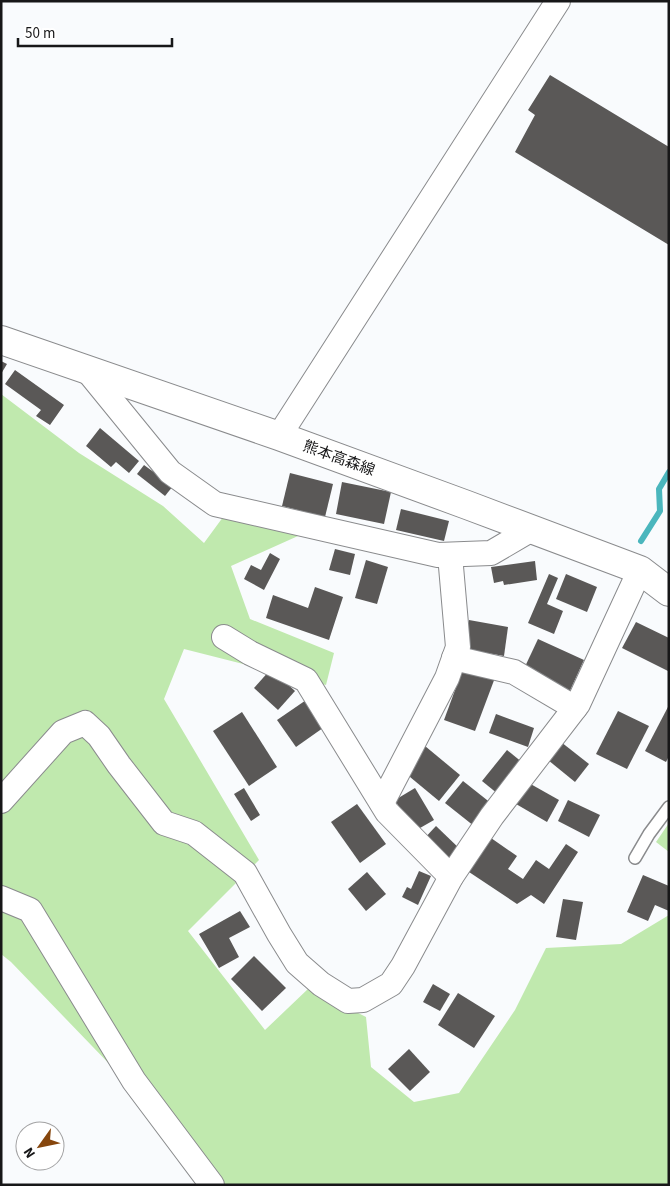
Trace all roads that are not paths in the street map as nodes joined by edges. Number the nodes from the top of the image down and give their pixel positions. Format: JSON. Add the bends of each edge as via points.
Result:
{"nodes":[{"id":1,"x":558,"y":1,"type":"edge"},
{"id":2,"x":1,"y":340,"type":"edge"},
{"id":3,"x":86,"y":369,"type":"junction"},
{"id":4,"x":279,"y":436,"type":"junction"},
{"id":5,"x":532,"y":530,"type":"junction"},
{"id":6,"x":450,"y":555,"type":"junction"},
{"id":7,"x":640,"y":570,"type":"junction"},
{"id":8,"x":669,"y":592,"type":"edge"},
{"id":9,"x":224,"y":636,"type":"dead end"},
{"id":10,"x":454,"y":658,"type":"junction"},
{"id":11,"x":575,"y":708,"type":"junction"},
{"id":12,"x":1,"y":801,"type":"edge"},
{"id":13,"x":382,"y":803,"type":"junction"},
{"id":14,"x":669,"y":807,"type":"edge"},
{"id":15,"x":635,"y":858,"type":"dead end"},
{"id":16,"x":451,"y":877,"type":"junction"},
{"id":17,"x":1,"y":898,"type":"edge"},
{"id":18,"x":212,"y":1185,"type":"edge"}],
"edges":[{"from":1,"to":4,"type":"street"},
{"from":2,"to":3,"type":"main road","name":"熊本高森線"},
{"from":3,"to":4,"type":"main road","name":"熊本高森線"},
{"from":3,"to":6,"type":"street","via":[[170,472],[215,504],[438,555]]},
{"from":4,"to":5,"type":"main road","name":"熊本高森線"},
{"from":5,"to":6,"type":"street","via":[[491,553]]},
{"from":5,"to":7,"type":"main road","name":"熊本高森線"},
{"from":6,"to":10,"type":"street","via":[[458,647]]},
{"from":7,"to":8,"type":"main road","name":"熊本高森線"},
{"from":7,"to":11,"type":"street"},
{"from":9,"to":13,"type":"street","via":[[250,653],[306,680]]},
{"from":10,"to":11,"type":"street","via":[[514,672]]},
{"from":10,"to":13,"type":"street","via":[[448,678]]},
{"from":11,"to":16,"type":"street","via":[[492,816]]},
{"from":12,"to":16,"type":"street","via":[[63,732],[85,723],[99,736],[164,823],[194,833],[245,873],[278,934],[298,963],[321,984],[348,1001],[363,1000],[391,984]]},
{"from":13,"to":16,"type":"street"},
{"from":14,"to":15,"type":"lane"},
{"from":17,"to":18,"type":"street","via":[[30,910],[134,1081]]}]}
